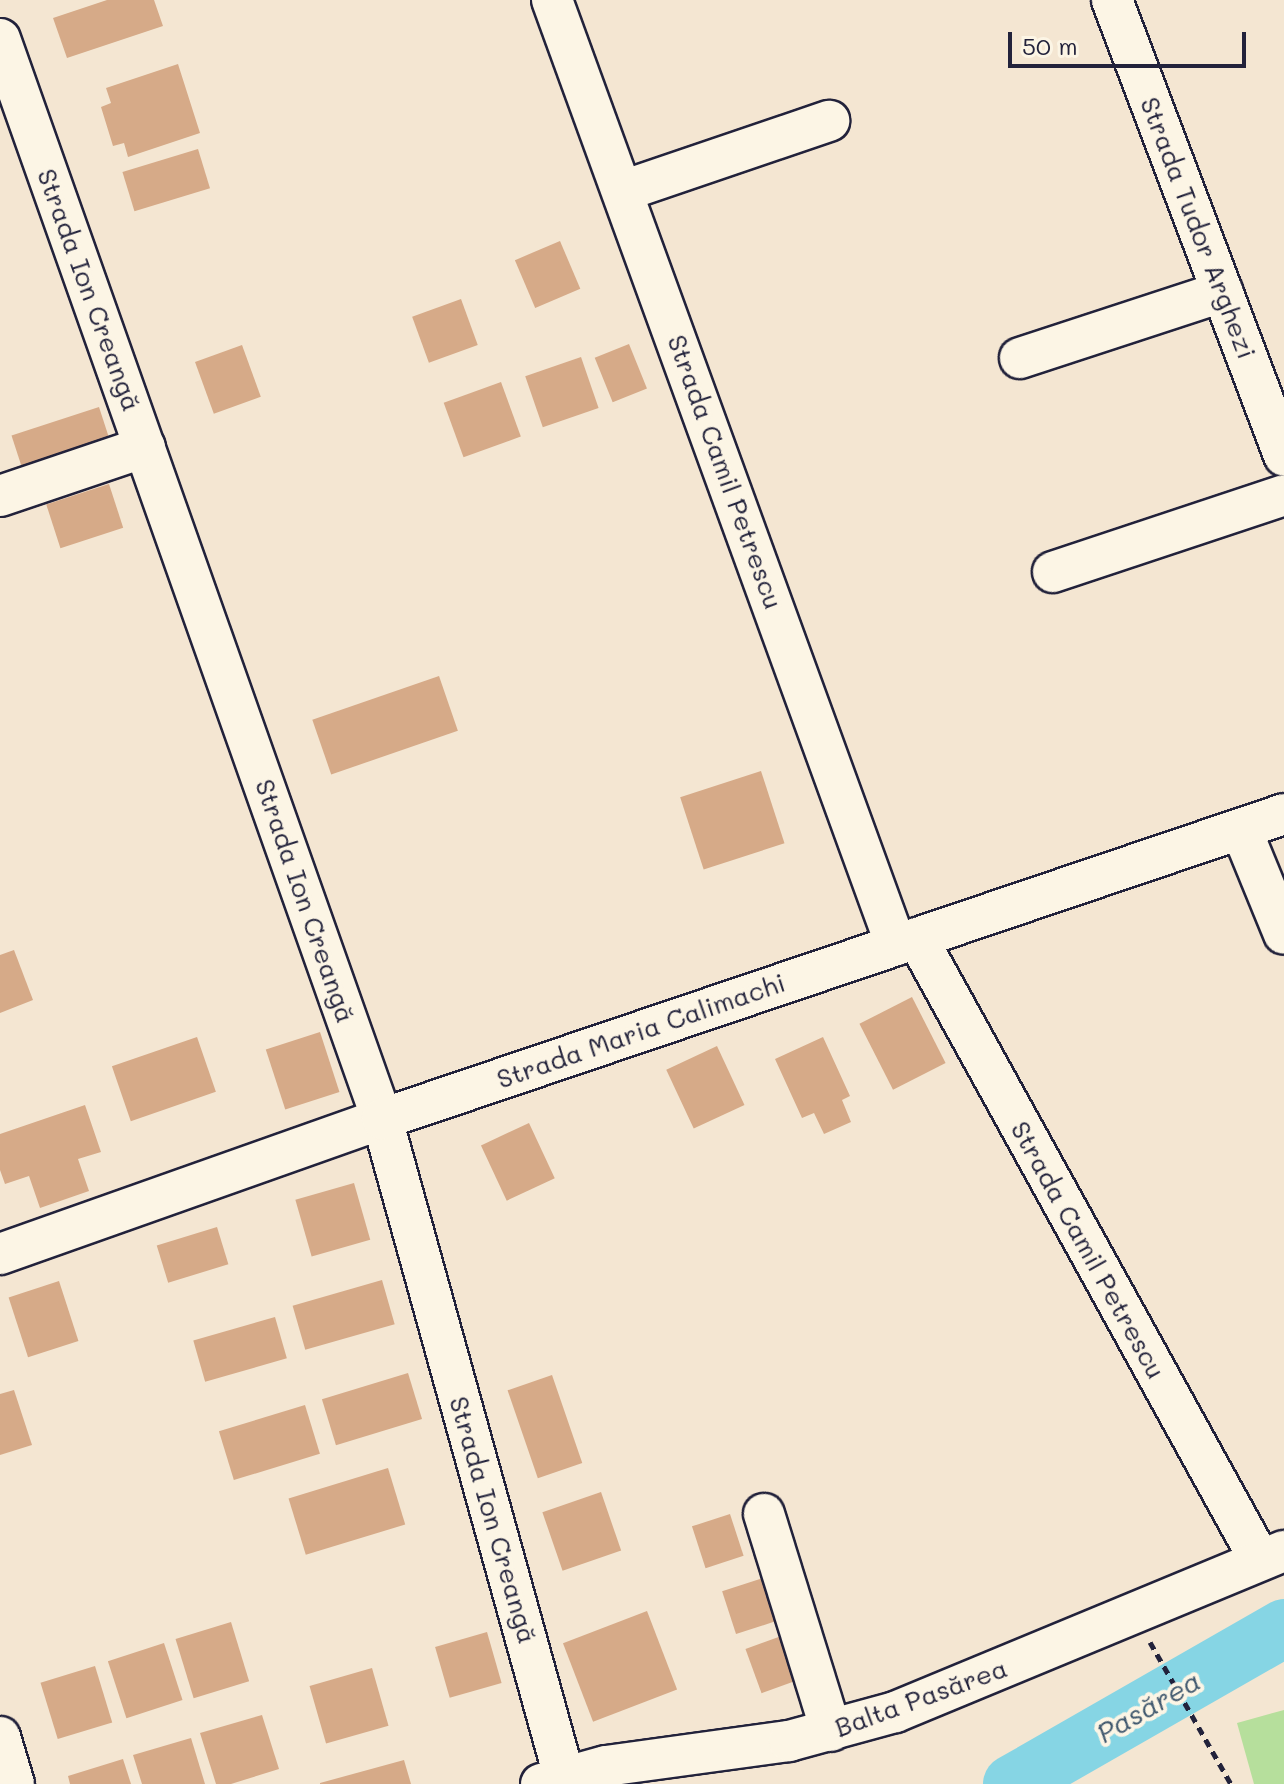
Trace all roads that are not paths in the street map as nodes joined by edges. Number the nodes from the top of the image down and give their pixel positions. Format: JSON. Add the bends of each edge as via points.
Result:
{"nodes":[{"id":1,"x":552,"y":0,"type":"edge"},
{"id":2,"x":1112,"y":0,"type":"edge"},
{"id":3,"x":0,"y":39,"type":"edge"},
{"id":4,"x":829,"y":121,"type":"dead end"},
{"id":5,"x":623,"y":191,"type":"junction"},
{"id":6,"x":1222,"y":292,"type":"junction"},
{"id":7,"x":1020,"y":358,"type":"dead end"},
{"id":8,"x":145,"y":447,"type":"junction"},
{"id":9,"x":1284,"y":456,"type":"edge"},
{"id":10,"x":1284,"y":495,"type":"edge"},
{"id":11,"x":0,"y":496,"type":"edge"},
{"id":12,"x":1053,"y":572,"type":"dead end"},
{"id":13,"x":1284,"y":814,"type":"edge"},
{"id":14,"x":1241,"y":829,"type":"junction"},
{"id":15,"x":1284,"y":934,"type":"edge"},
{"id":16,"x":906,"y":942,"type":"junction"},
{"id":17,"x":382,"y":1119,"type":"junction"},
{"id":18,"x":0,"y":1254,"type":"edge"},
{"id":19,"x":764,"y":1514,"type":"dead end"},
{"id":20,"x":1272,"y":1555,"type":"edge"},
{"id":21,"x":831,"y":1731,"type":"junction"},
{"id":22,"x":0,"y":1737,"type":"edge"},
{"id":23,"x":553,"y":1780,"type":"edge"},
{"id":24,"x":14,"y":1784,"type":"edge"}],
"edges":[{"from":1,"to":5,"type":"street","name":"Strada Camil Petrescu"},
{"from":2,"to":6,"type":"street","name":"Strada Tudor Arghezi"},
{"from":3,"to":8,"type":"street","name":"Strada Ion Creangă"},
{"from":4,"to":5,"type":"street"},
{"from":5,"to":16,"type":"street","name":"Strada Camil Petrescu"},
{"from":6,"to":7,"type":"street"},
{"from":6,"to":9,"type":"street","name":"Strada Tudor Arghezi"},
{"from":8,"to":11,"type":"street"},
{"from":8,"to":17,"type":"street","name":"Strada Ion Creangă"},
{"from":10,"to":12,"type":"street"},
{"from":13,"to":14,"type":"street","name":"Strada Maria Calimachi"},
{"from":14,"to":15,"type":"street"},
{"from":14,"to":16,"type":"street","name":"Strada Maria Calimachi"},
{"from":16,"to":17,"type":"street","name":"Strada Maria Calimachi"},
{"from":16,"to":20,"type":"street","name":"Strada Camil Petrescu"},
{"from":17,"to":18,"type":"street","name":"Strada Maria Calimachi"},
{"from":17,"to":23,"type":"street","name":"Strada Ion Creangă"},
{"from":19,"to":21,"type":"street"},
{"from":20,"to":21,"type":"street","name":"Balta Pasărea","via":[[956,1689]]},
{"from":21,"to":23,"type":"street","name":"Balta Pasărea"},
{"from":22,"to":24,"type":"street"}]}
